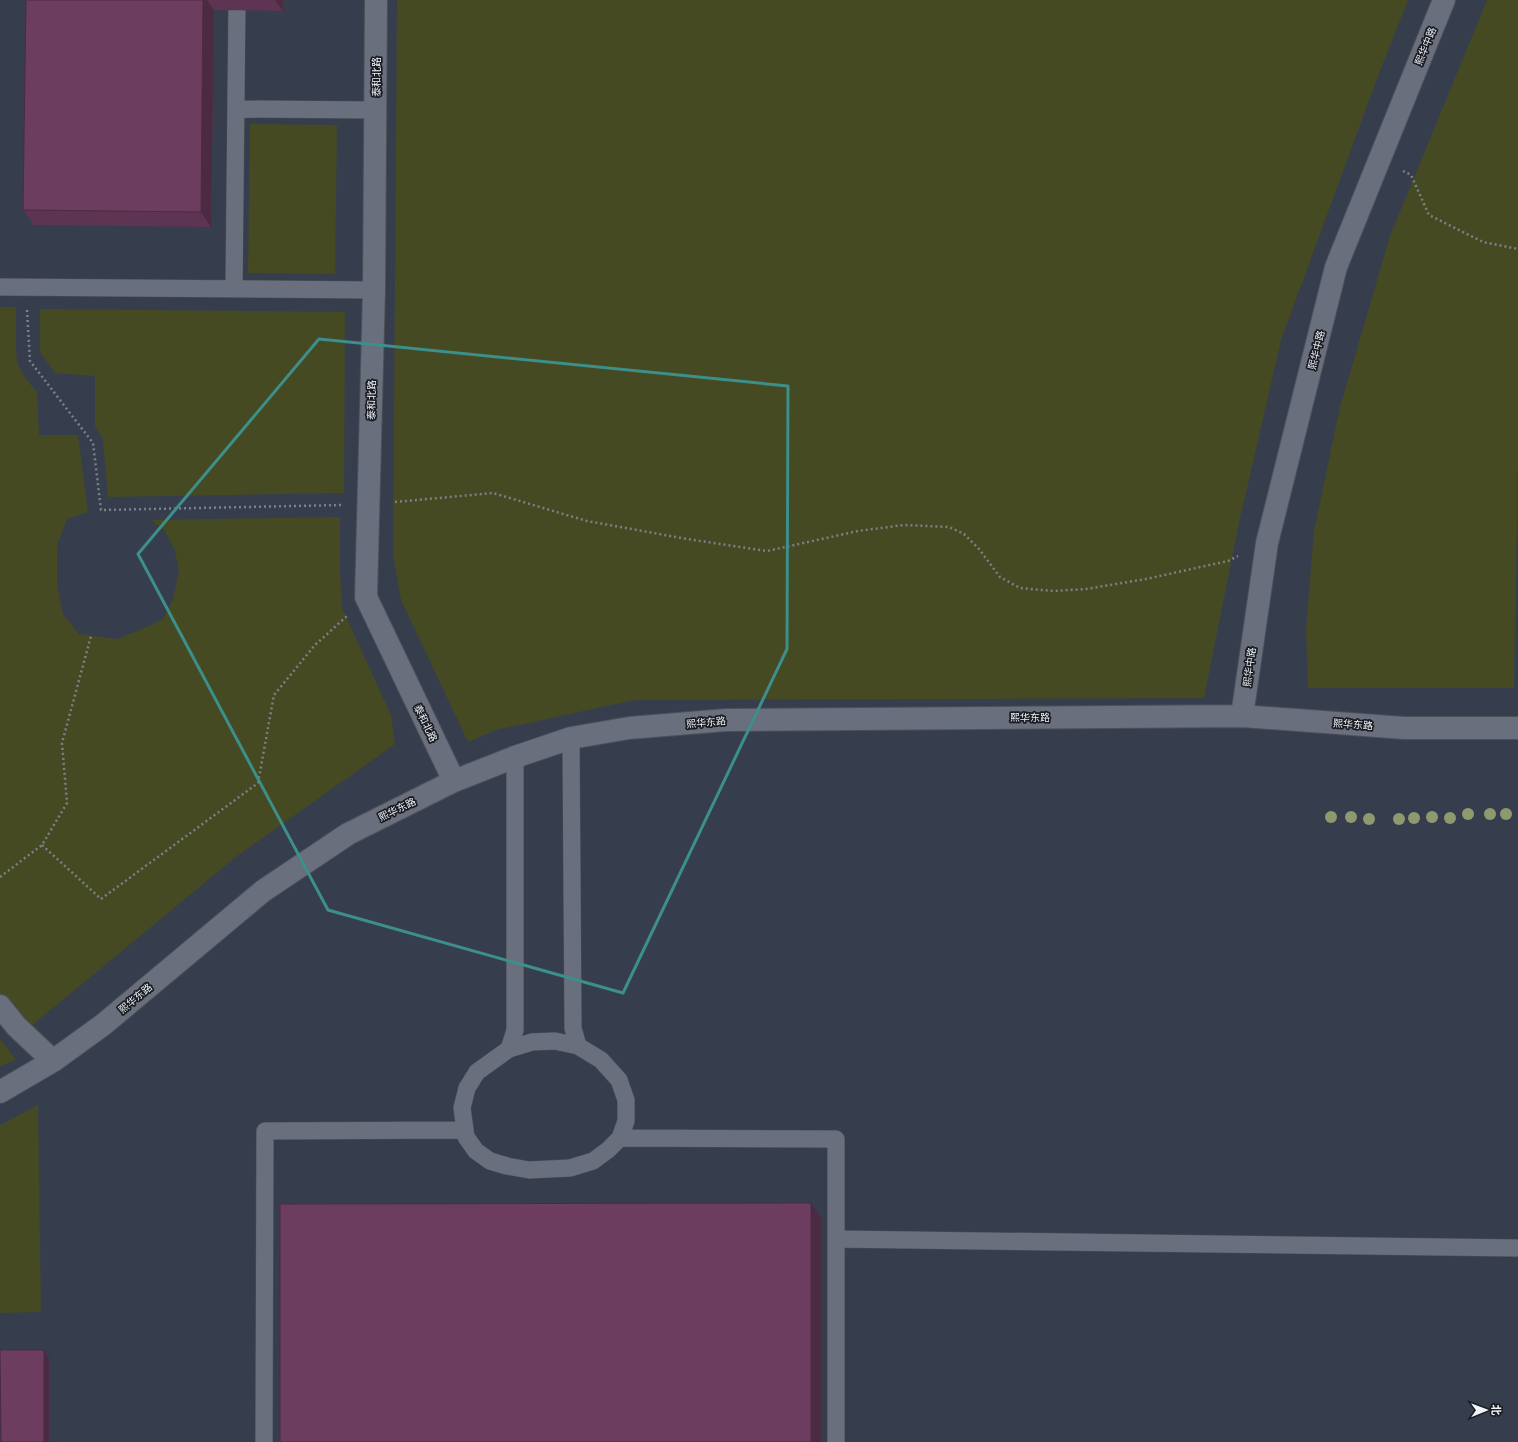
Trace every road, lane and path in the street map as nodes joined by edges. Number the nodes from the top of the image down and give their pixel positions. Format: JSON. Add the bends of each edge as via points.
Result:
{"nodes":[{"id":1,"x":237,"y":0,"type":"edge"},
{"id":2,"x":376,"y":0,"type":"edge"},
{"id":3,"x":1444,"y":0,"type":"edge"},
{"id":4,"x":236,"y":109,"type":"junction"},
{"id":5,"x":375,"y":110,"type":"junction"},
{"id":6,"x":1380,"y":159,"type":"junction"},
{"id":7,"x":1518,"y":249,"type":"edge"},
{"id":8,"x":0,"y":287,"type":"edge"},
{"id":9,"x":25,"y":287,"type":"junction"},
{"id":10,"x":234,"y":288,"type":"junction"},
{"id":11,"x":374,"y":290,"type":"junction"},
{"id":12,"x":369,"y":505,"type":"junction"},
{"id":13,"x":1268,"y":543,"type":"junction"},
{"id":14,"x":366,"y":598,"type":"junction"},
{"id":15,"x":91,"y":636,"type":"dead end"},
{"id":16,"x":1242,"y":716,"type":"junction"},
{"id":17,"x":1518,"y":728,"type":"edge"},
{"id":18,"x":571,"y":738,"type":"junction"},
{"id":19,"x":515,"y":756,"type":"junction"},
{"id":20,"x":454,"y":781,"type":"junction"},
{"id":21,"x":42,"y":845,"type":"junction"},
{"id":22,"x":0,"y":878,"type":"edge"},
{"id":23,"x":0,"y":1006,"type":"edge"},
{"id":24,"x":578,"y":1046,"type":"junction"},
{"id":25,"x":509,"y":1049,"type":"junction"},
{"id":26,"x":53,"y":1061,"type":"junction"},
{"id":27,"x":0,"y":1092,"type":"edge"},
{"id":28,"x":465,"y":1130,"type":"junction"},
{"id":29,"x":620,"y":1138,"type":"junction"},
{"id":30,"x":836,"y":1239,"type":"junction"},
{"id":31,"x":1518,"y":1248,"type":"edge"},
{"id":32,"x":264,"y":1442,"type":"edge"},
{"id":33,"x":836,"y":1442,"type":"edge"}],
"edges":[{"from":1,"to":4,"type":"lane"},
{"from":2,"to":5,"type":"street","name":"泰和北路"},
{"from":3,"to":6,"type":"street","name":"熙华中路"},
{"from":4,"to":5,"type":"lane"},
{"from":4,"to":10,"type":"lane"},
{"from":5,"to":11,"type":"street","name":"泰和北路"},
{"from":6,"to":7,"type":"path","via":[[1411,175],[1429,215],[1482,242]]},
{"from":6,"to":13,"type":"street","name":"熙华中路","via":[[1336,267]]},
{"from":8,"to":9,"type":"lane"},
{"from":9,"to":10,"type":"lane"},
{"from":9,"to":12,"type":"path","via":[[30,361],[93,442],[101,510]]},
{"from":10,"to":11,"type":"lane"},
{"from":11,"to":12,"type":"street","name":"泰和北路"},
{"from":12,"to":13,"type":"path","via":[[493,493],[587,521],[767,550],[858,531],[904,525],[949,527],[964,534],[1000,577],[1020,588],[1053,591],[1086,589],[1146,579],[1228,561]]},
{"from":12,"to":14,"type":"street","name":"泰和北路"},
{"from":13,"to":16,"type":"street","name":"熙华中路"},
{"from":14,"to":20,"type":"street","name":"泰和北路"},
{"from":14,"to":21,"type":"path","via":[[315,645],[274,695],[258,783],[101,899]]},
{"from":15,"to":21,"type":"path","via":[[62,743],[67,803]]},
{"from":16,"to":17,"type":"street","name":"熙华东路","via":[[1404,728]]},
{"from":16,"to":18,"type":"street","name":"熙华东路","via":[[726,720],[629,728]]},
{"from":18,"to":19,"type":"street","name":"熙华东路"},
{"from":18,"to":24,"type":"lane","via":[[573,1028]]},
{"from":19,"to":20,"type":"street","name":"熙华东路"},
{"from":19,"to":25,"type":"lane","via":[[515,1030]]},
{"from":20,"to":26,"type":"street","name":"熙华东路","via":[[348,834],[263,890],[104,1024]]},
{"from":21,"to":22,"type":"path"},
{"from":23,"to":26,"type":"street","via":[[16,1026]]},
{"from":24,"to":25,"type":"lane","via":[[555,1041],[532,1042]]},
{"from":24,"to":29,"type":"lane","via":[[601,1060],[619,1080],[626,1100],[626,1121]]},
{"from":25,"to":28,"type":"lane","via":[[477,1072],[467,1088],[462,1108]]},
{"from":26,"to":27,"type":"street","name":"熙华东路"},
{"from":28,"to":29,"type":"lane","via":[[466,1137],[476,1151],[490,1161],[529,1170],[570,1168],[593,1161]]},
{"from":28,"to":32,"type":"lane","via":[[264,1131]]},
{"from":29,"to":30,"type":"lane","via":[[836,1139]]},
{"from":30,"to":31,"type":"lane"},
{"from":30,"to":33,"type":"lane"}]}
